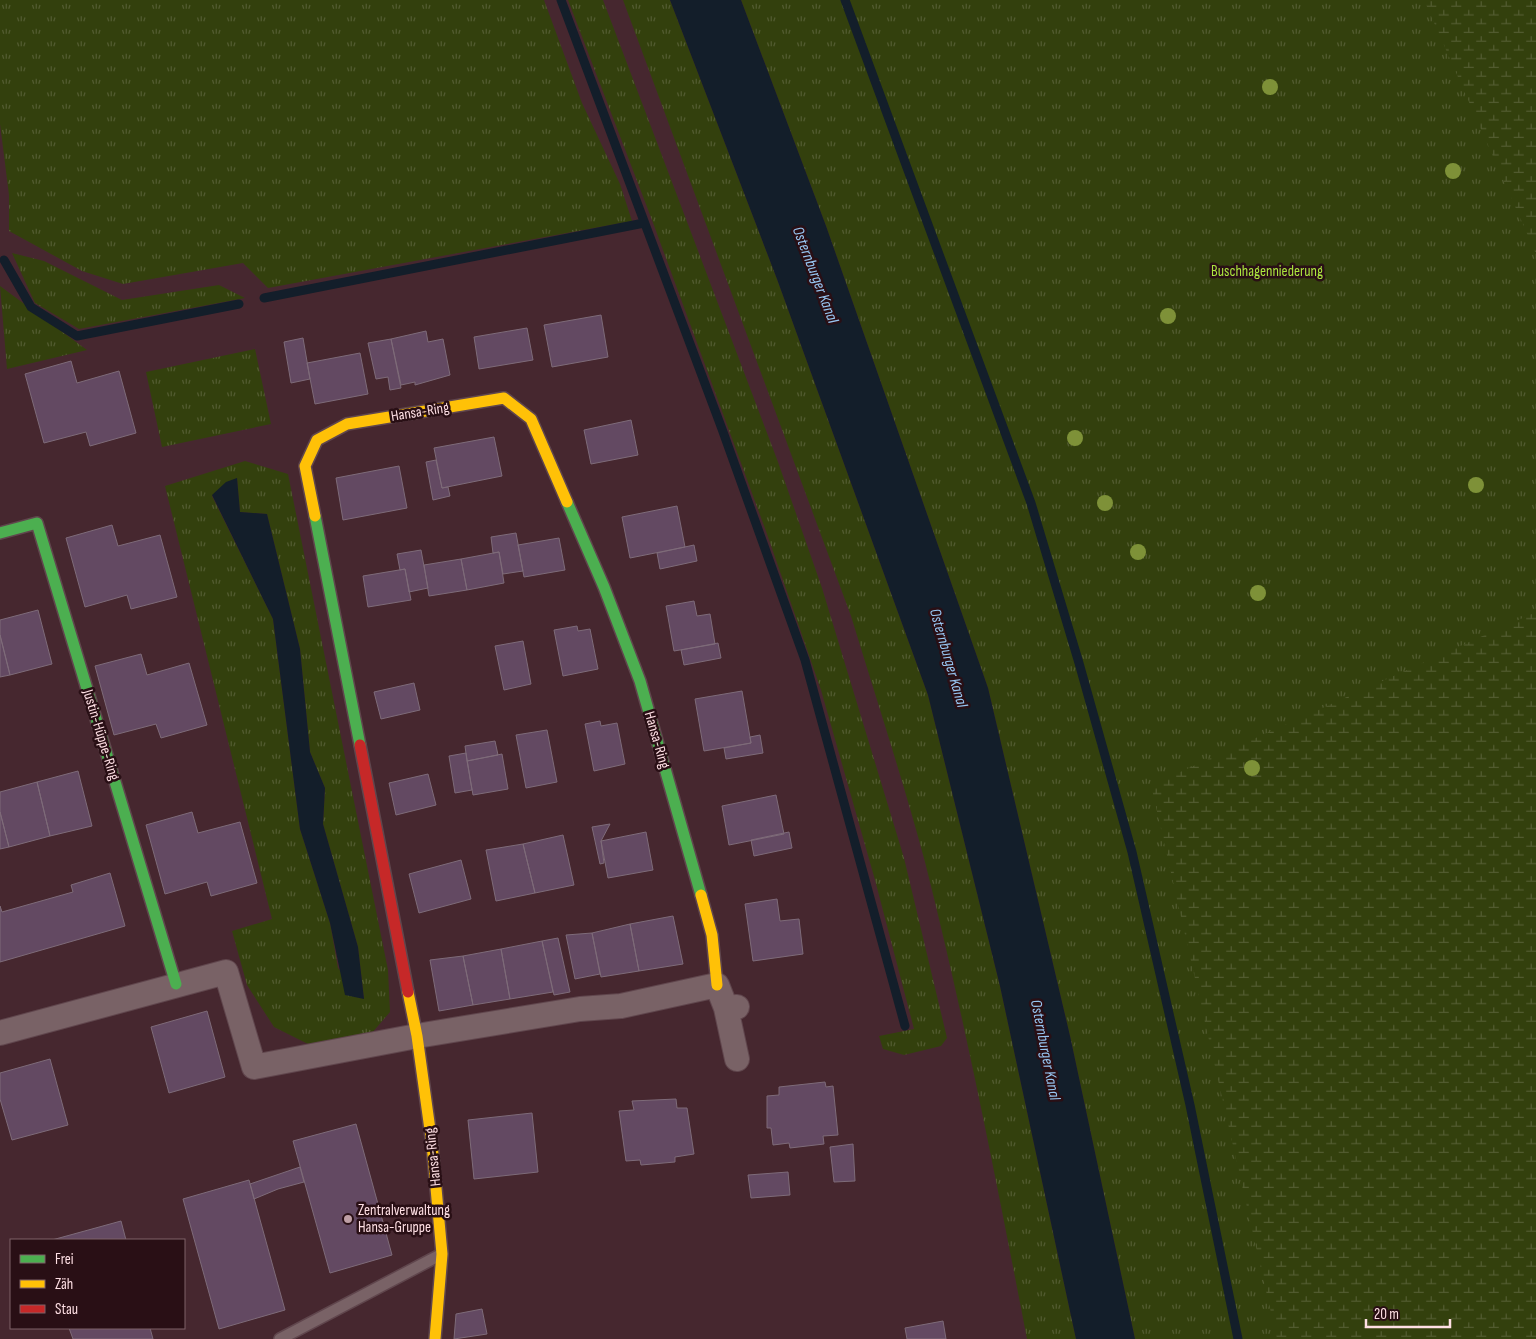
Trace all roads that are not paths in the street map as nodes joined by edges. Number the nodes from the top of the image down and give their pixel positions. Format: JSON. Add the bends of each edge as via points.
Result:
{"nodes":[{"id":1,"x":0,"y":533,"type":"edge"},
{"id":2,"x":176,"y":984,"type":"junction"},
{"id":3,"x":717,"y":985,"type":"junction"},
{"id":4,"x":0,"y":1033,"type":"edge"},
{"id":5,"x":417,"y":1036,"type":"junction"},
{"id":6,"x":737,"y":1059,"type":"dead end"},
{"id":7,"x":442,"y":1254,"type":"junction"},
{"id":8,"x":280,"y":1339,"type":"edge"},
{"id":9,"x":435,"y":1339,"type":"edge"}],
"edges":[{"from":1,"to":2,"type":"street","name":"Justin-Hüppe-Ring","via":[[37,523]]},
{"from":2,"to":4,"type":"street"},
{"from":2,"to":5,"type":"street","via":[[226,972],[254,1067]]},
{"from":3,"to":5,"type":"street","via":[[621,1006],[580,1009]]},
{"from":3,"to":5,"type":"street","name":"Hansa-Ring","via":[[710,927],[640,681],[604,587],[531,419],[504,398],[347,424],[316,440],[305,466]]},
{"from":3,"to":6,"type":"street","name":"Hansa-Ring","via":[[732,1008]]},
{"from":5,"to":7,"type":"street","name":"Hansa-Ring","via":[[432,1144]]},
{"from":7,"to":8,"type":"lane"},
{"from":7,"to":9,"type":"street","name":"Hansa-Ring"}]}
